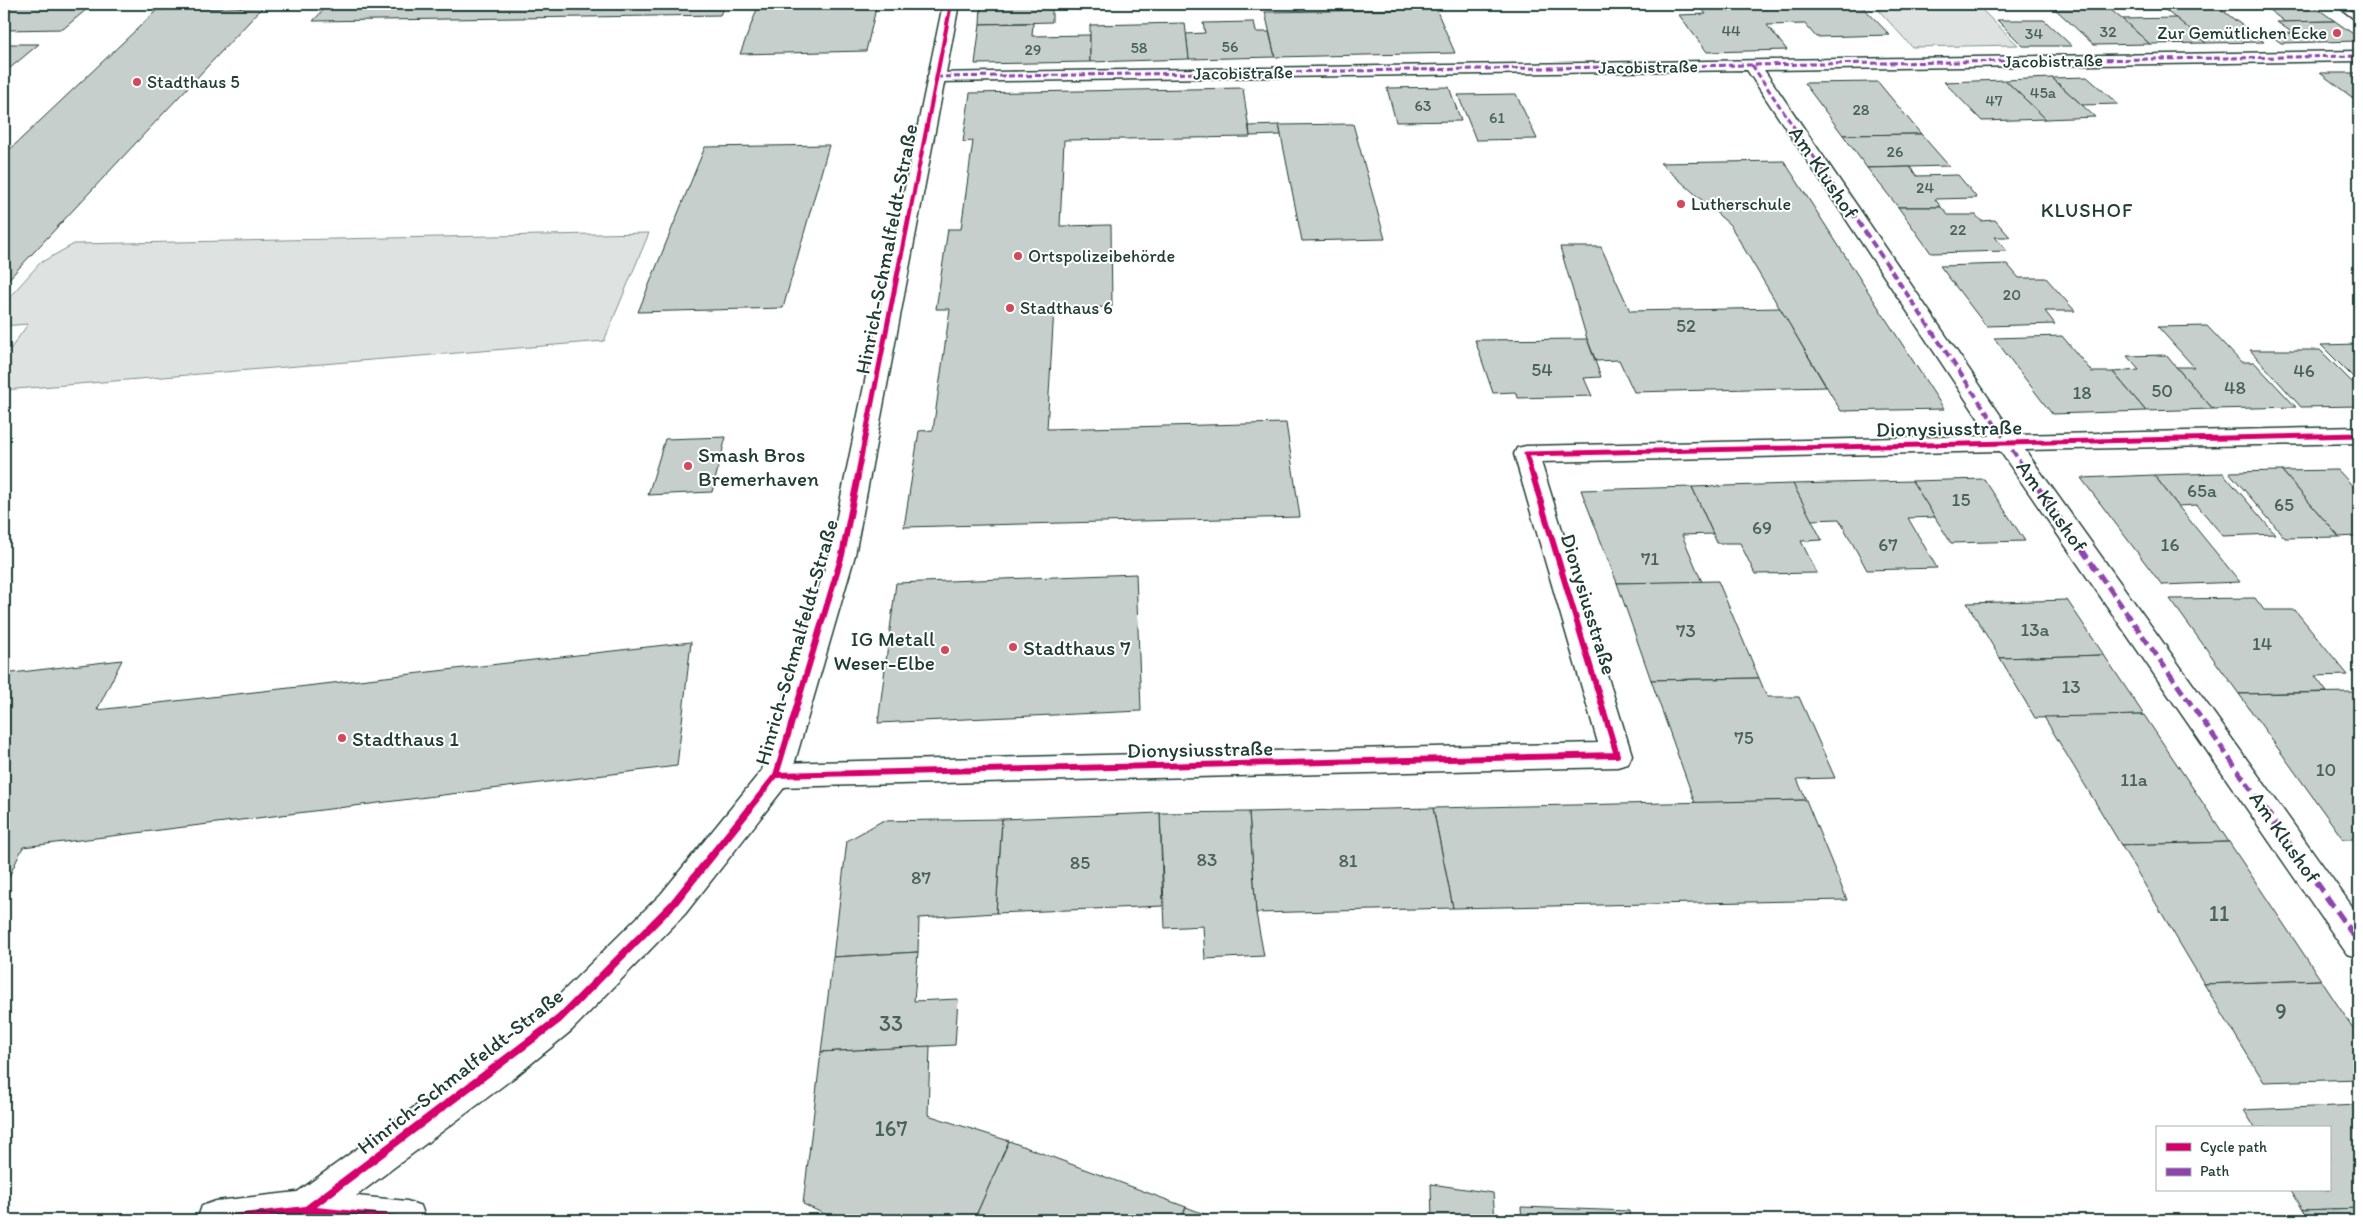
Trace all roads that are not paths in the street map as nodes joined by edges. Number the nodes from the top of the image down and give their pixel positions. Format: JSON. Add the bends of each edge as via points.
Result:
{"nodes":[{"id":1,"x":951,"y":4,"type":"edge"},
{"id":2,"x":2343,"y":4,"type":"edge"},
{"id":3,"x":2359,"y":15,"type":"edge"},
{"id":4,"x":2359,"y":56,"type":"edge"},
{"id":5,"x":1752,"y":65,"type":"junction"},
{"id":6,"x":936,"y":77,"type":"junction"},
{"id":7,"x":2359,"y":435,"type":"edge"},
{"id":8,"x":2007,"y":443,"type":"junction"},
{"id":9,"x":776,"y":775,"type":"junction"},
{"id":10,"x":2359,"y":943,"type":"edge"},
{"id":11,"x":299,"y":1215,"type":"edge"},
{"id":12,"x":216,"y":1220,"type":"edge"},
{"id":13,"x":407,"y":1220,"type":"edge"}],
"edges":[{"from":1,"to":6,"type":"street","name":"Hinrich-Schmalfeldt-Straße"},
{"from":2,"to":3,"type":"street"},
{"from":4,"to":5,"type":"street","name":"Jacobistraße"},
{"from":5,"to":6,"type":"street","name":"Jacobistraße"},
{"from":5,"to":8,"type":"street","name":"Am Klushof"},
{"from":6,"to":9,"type":"street","name":"Hinrich-Schmalfeldt-Straße","via":[[842,555]]},
{"from":7,"to":8,"type":"street","name":"Dionysiusstraße"},
{"from":8,"to":9,"type":"street","name":"Dionysiusstraße","via":[[1526,454],[1617,755]]},
{"from":8,"to":10,"type":"street","name":"Am Klushof"},
{"from":9,"to":11,"type":"street","name":"Hinrich-Schmalfeldt-Straße","via":[[673,904],[558,1019],[503,1064]]},
{"from":11,"to":12,"type":"street"},
{"from":11,"to":13,"type":"street"}]}
